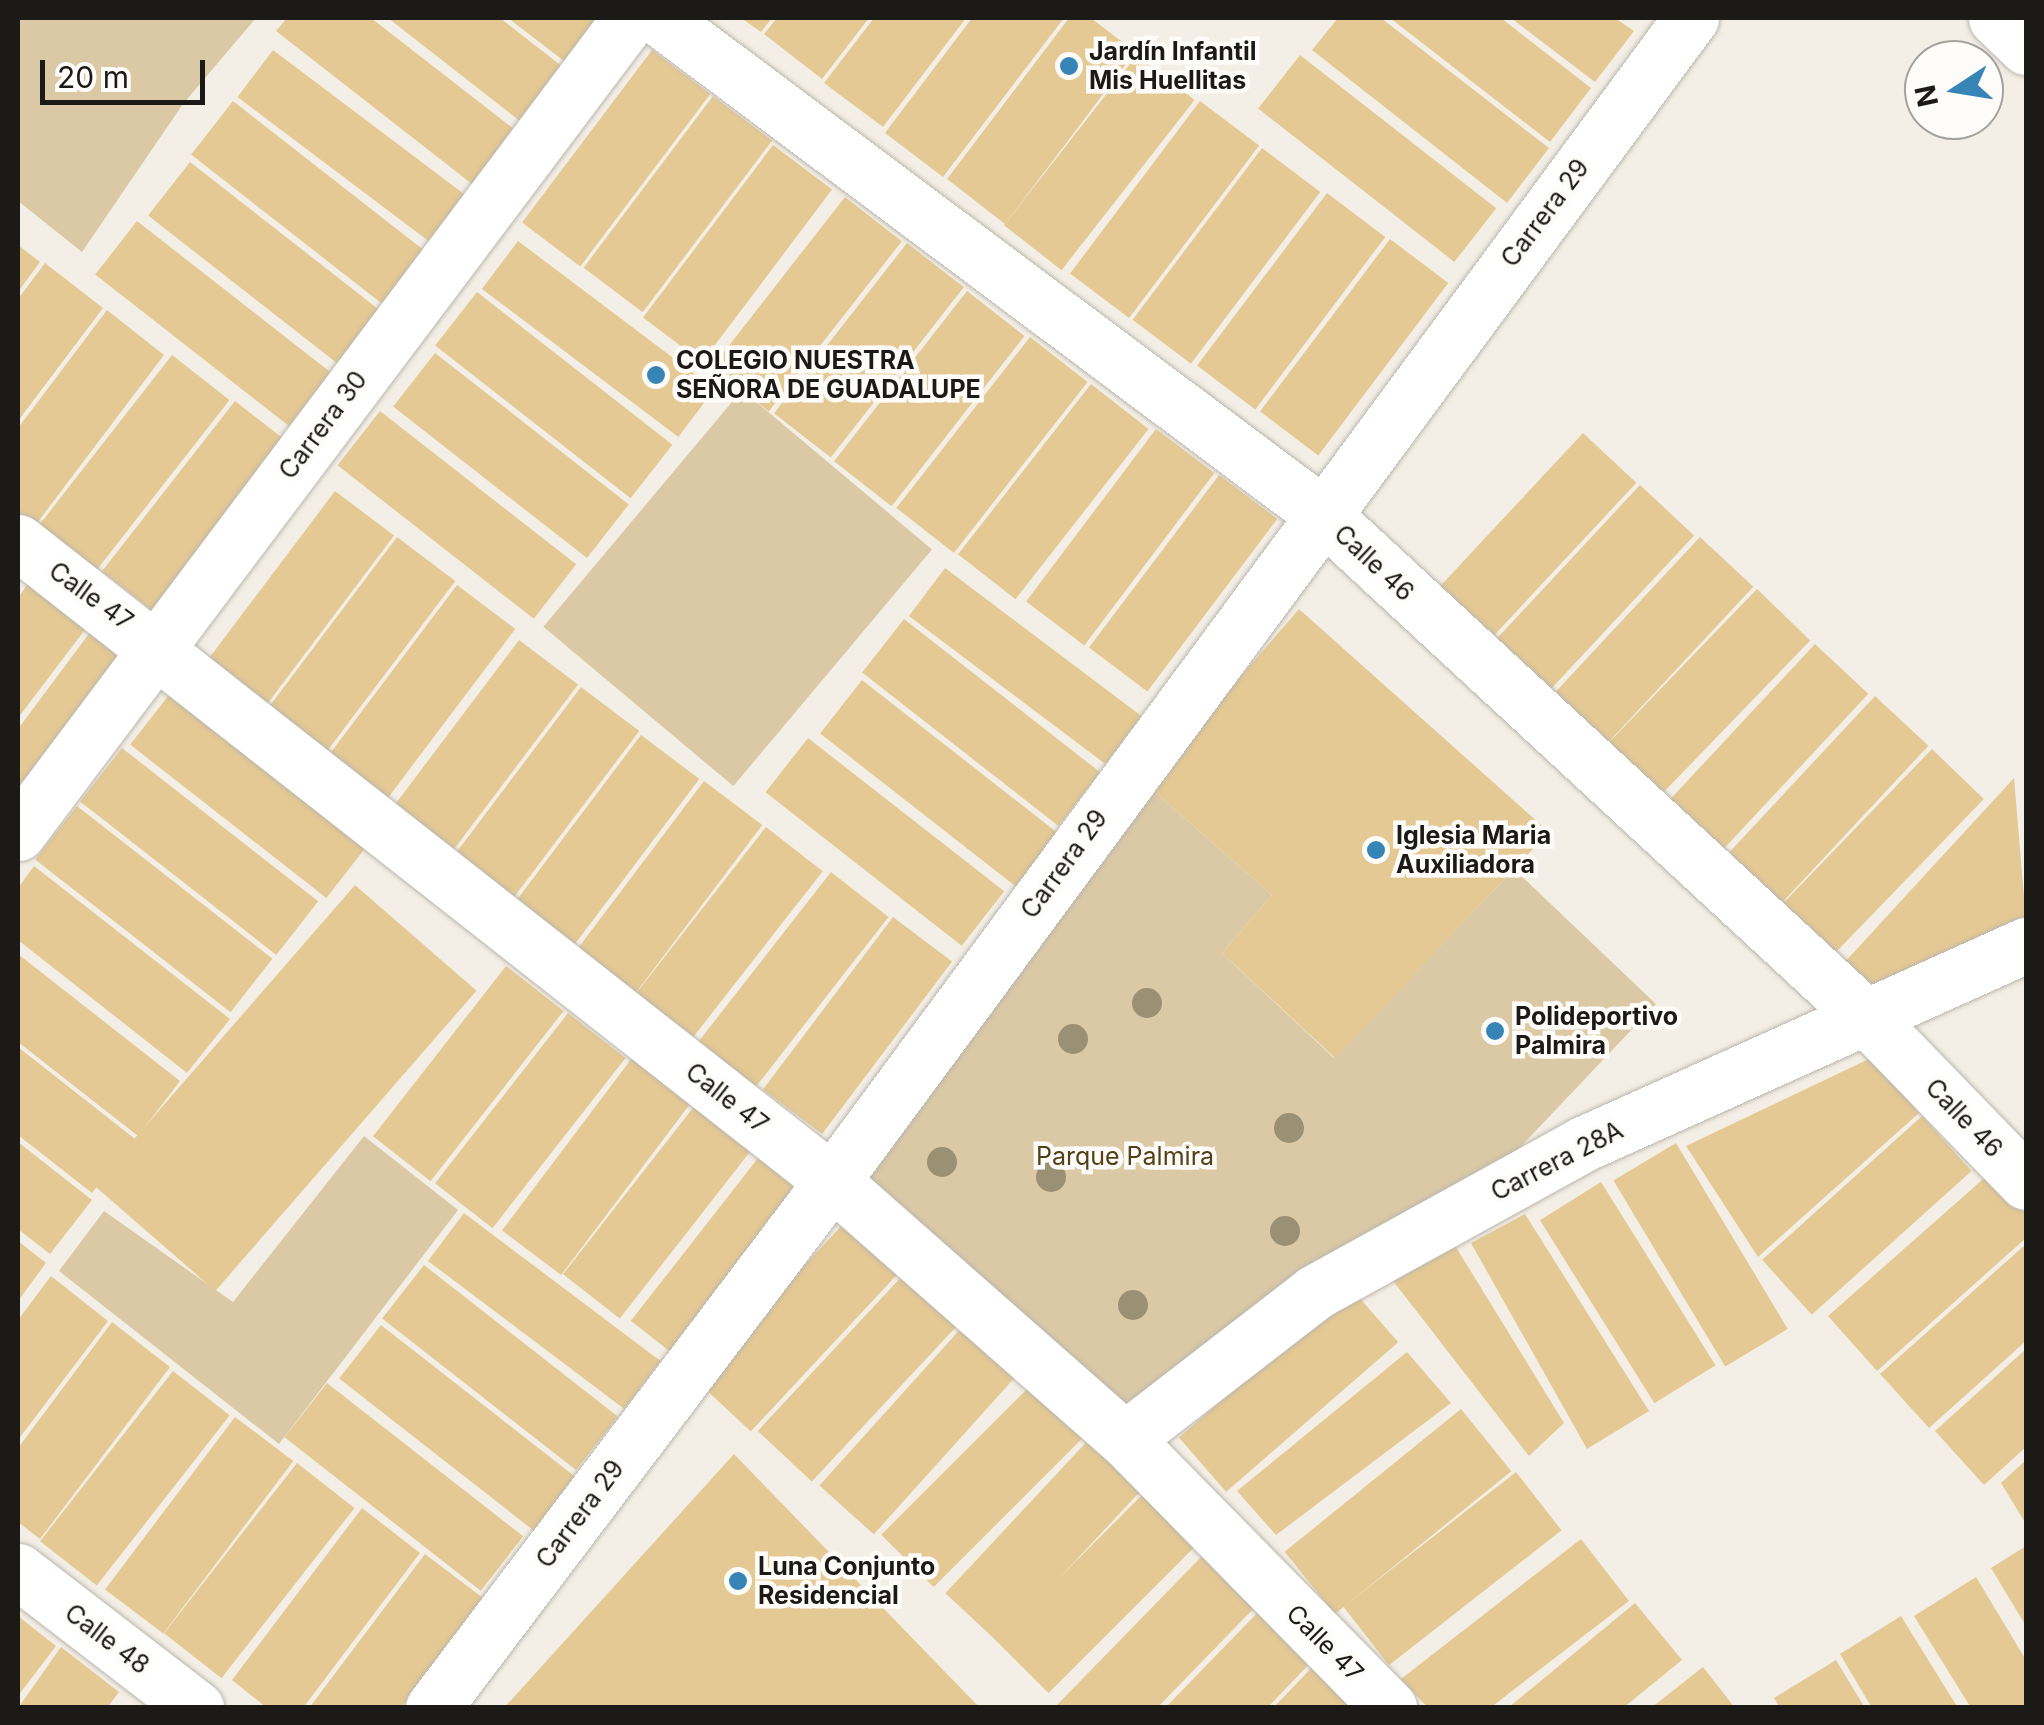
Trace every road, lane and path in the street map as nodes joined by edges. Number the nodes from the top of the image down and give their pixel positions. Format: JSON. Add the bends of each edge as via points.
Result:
{"nodes":[{"id":1,"x":630,"y":18,"type":"edge"},
{"id":2,"x":660,"y":18,"type":"edge"},
{"id":3,"x":1691,"y":18,"type":"edge"},
{"id":4,"x":1996,"y":18,"type":"edge"},
{"id":5,"x":2026,"y":47,"type":"edge"},
{"id":6,"x":1321,"y":514,"type":"junction"},
{"id":7,"x":18,"y":542,"type":"edge"},
{"id":8,"x":158,"y":645,"type":"junction"},
{"id":9,"x":18,"y":832,"type":"edge"},
{"id":10,"x":2026,"y":945,"type":"edge"},
{"id":11,"x":1865,"y":1016,"type":"junction"},
{"id":12,"x":832,"y":1182,"type":"junction"},
{"id":13,"x":2026,"y":1182,"type":"edge"},
{"id":14,"x":1124,"y":1439,"type":"junction"},
{"id":15,"x":18,"y":1571,"type":"edge"},
{"id":16,"x":196,"y":1708,"type":"edge"},
{"id":17,"x":433,"y":1708,"type":"edge"},
{"id":18,"x":1389,"y":1708,"type":"edge"}],
"edges":[{"from":1,"to":8,"type":"street","name":"Carrera 30"},
{"from":2,"to":6,"type":"street","name":"Calle 46"},
{"from":3,"to":6,"type":"street","name":"Carrera 29"},
{"from":4,"to":5,"type":"street"},
{"from":6,"to":11,"type":"street","name":"Calle 46"},
{"from":6,"to":12,"type":"street","name":"Carrera 29"},
{"from":7,"to":8,"type":"street","name":"Calle 47"},
{"from":8,"to":9,"type":"street","name":"Carrera 30"},
{"from":8,"to":12,"type":"street","name":"Calle 47"},
{"from":10,"to":11,"type":"street","name":"Carrera 28A"},
{"from":11,"to":13,"type":"street","name":"Calle 46"},
{"from":11,"to":14,"type":"street","name":"Carrera 28A","via":[[1583,1144],[1315,1292]]},
{"from":12,"to":14,"type":"street","name":"Calle 47"},
{"from":12,"to":17,"type":"street","name":"Carrera 29"},
{"from":14,"to":18,"type":"street","name":"Calle 47"},
{"from":15,"to":16,"type":"street","name":"Calle 48"}]}
